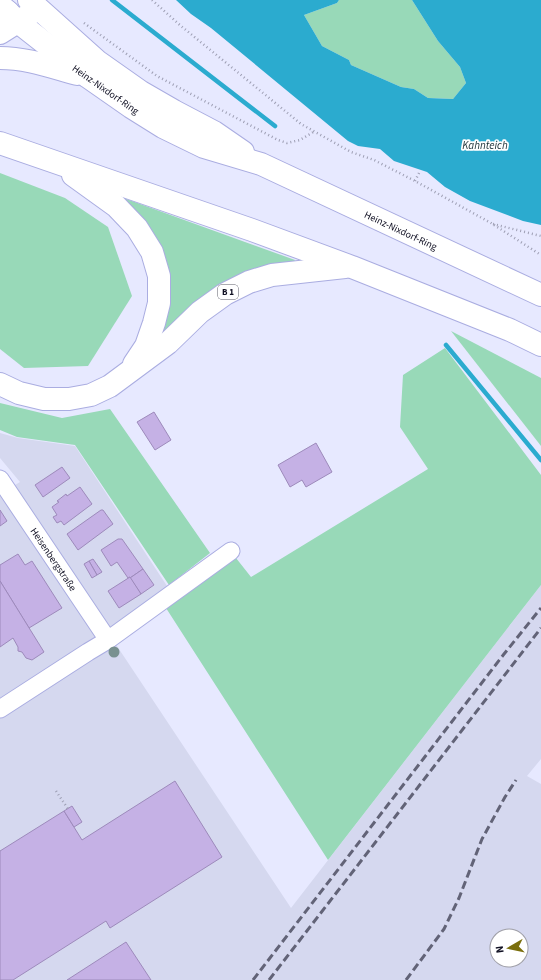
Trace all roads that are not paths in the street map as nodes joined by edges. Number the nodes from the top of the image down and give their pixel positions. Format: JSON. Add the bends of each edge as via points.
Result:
{"nodes":[{"id":1,"x":19,"y":11,"type":"edge"},
{"id":2,"x":0,"y":58,"type":"edge"},
{"id":3,"x":88,"y":77,"type":"junction"},
{"id":4,"x":0,"y":143,"type":"edge"},
{"id":5,"x":56,"y":162,"type":"junction"},
{"id":6,"x":261,"y":164,"type":"junction"},
{"id":7,"x":352,"y":267,"type":"junction"},
{"id":8,"x":541,"y":295,"type":"edge"},
{"id":9,"x":541,"y":345,"type":"edge"},
{"id":10,"x":128,"y":372,"type":"junction"},
{"id":11,"x":0,"y":384,"type":"edge"},
{"id":12,"x":0,"y":479,"type":"edge"},
{"id":13,"x":230,"y":551,"type":"dead end"},
{"id":14,"x":108,"y":640,"type":"junction"},
{"id":15,"x":0,"y":709,"type":"edge"}],
"edges":[{"from":1,"to":3,"type":"main road","name":"Heinz-Nixdorf-Ring"},
{"from":1,"to":6,"type":"main road","name":"Heinz-Nixdorf-Ring","via":[[141,92],[214,132]]},
{"from":2,"to":3,"type":"main road","via":[[28,60]]},
{"from":3,"to":6,"type":"main road","name":"Heinz-Nixdorf-Ring","via":[[150,119],[197,144]]},
{"from":4,"to":5,"type":"main road","number":"B 1"},
{"from":5,"to":7,"type":"main road","number":"B 1"},
{"from":5,"to":10,"type":"main road","via":[[116,206],[137,228],[152,252],[159,276],[159,303],[146,346]]},
{"from":6,"to":8,"type":"main road","name":"Heinz-Nixdorf-Ring"},
{"from":7,"to":9,"type":"main road","number":"B 1","via":[[510,330]]},
{"from":7,"to":10,"type":"main road","number":"B 1","via":[[272,275],[249,282],[225,294],[168,343]]},
{"from":10,"to":11,"type":"main road","via":[[110,386],[91,395],[69,399],[44,399],[19,393]]},
{"from":12,"to":14,"type":"street","name":"Heisenbergstraße"},
{"from":13,"to":14,"type":"street"},
{"from":14,"to":15,"type":"street"}]}
